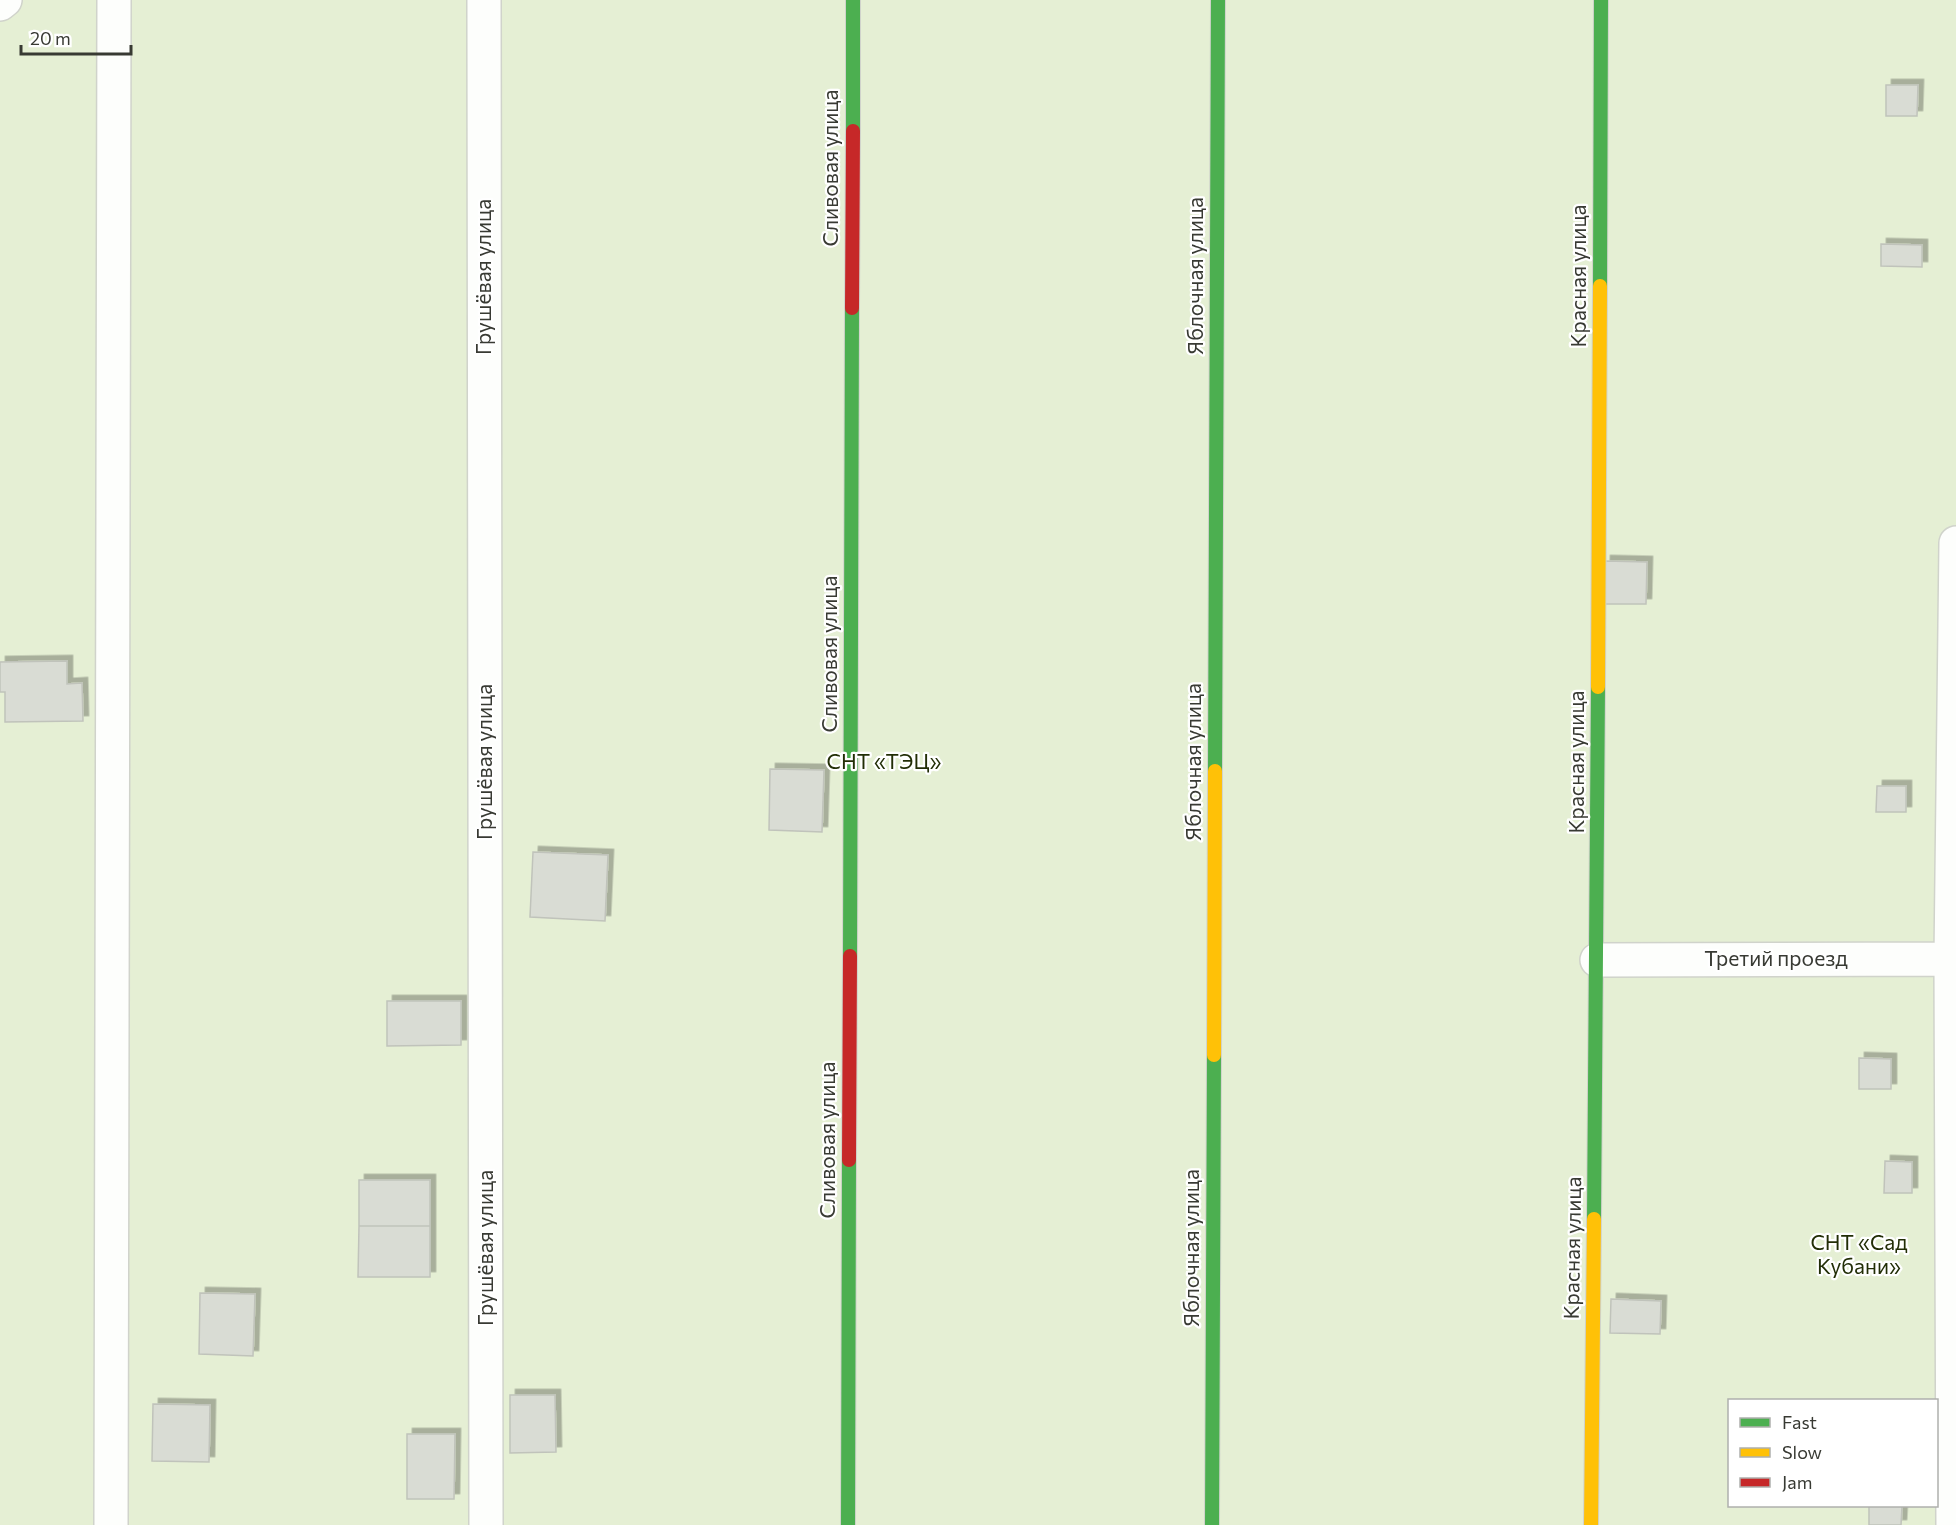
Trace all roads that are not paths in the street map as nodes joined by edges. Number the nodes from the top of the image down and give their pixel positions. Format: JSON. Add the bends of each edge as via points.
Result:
{"nodes":[{"id":1,"x":5,"y":0,"type":"edge"},
{"id":2,"x":114,"y":0,"type":"edge"},
{"id":3,"x":484,"y":0,"type":"edge"},
{"id":4,"x":853,"y":0,"type":"edge"},
{"id":5,"x":1218,"y":0,"type":"edge"},
{"id":6,"x":1601,"y":0,"type":"edge"},
{"id":7,"x":0,"y":4,"type":"edge"},
{"id":8,"x":1956,"y":543,"type":"edge"},
{"id":9,"x":1953,"y":959,"type":"edge"},
{"id":10,"x":1597,"y":960,"type":"junction"},
{"id":11,"x":111,"y":1525,"type":"edge"},
{"id":12,"x":486,"y":1525,"type":"edge"},
{"id":13,"x":848,"y":1525,"type":"edge"},
{"id":14,"x":1212,"y":1525,"type":"edge"},
{"id":15,"x":1591,"y":1525,"type":"edge"},
{"id":16,"x":1953,"y":1525,"type":"edge"}],
"edges":[{"from":1,"to":7,"type":"street"},
{"from":2,"to":11,"type":"street"},
{"from":3,"to":12,"type":"street","name":"Грушёвая улица"},
{"from":4,"to":13,"type":"street","name":"Сливовая улица"},
{"from":5,"to":14,"type":"street","name":"Яблочная улица"},
{"from":6,"to":10,"type":"street","name":"Красная улица"},
{"from":8,"to":9,"type":"street"},
{"from":9,"to":10,"type":"street","name":"Третий проезд"},
{"from":9,"to":16,"type":"street"},
{"from":10,"to":15,"type":"street","name":"Красная улица"}]}
